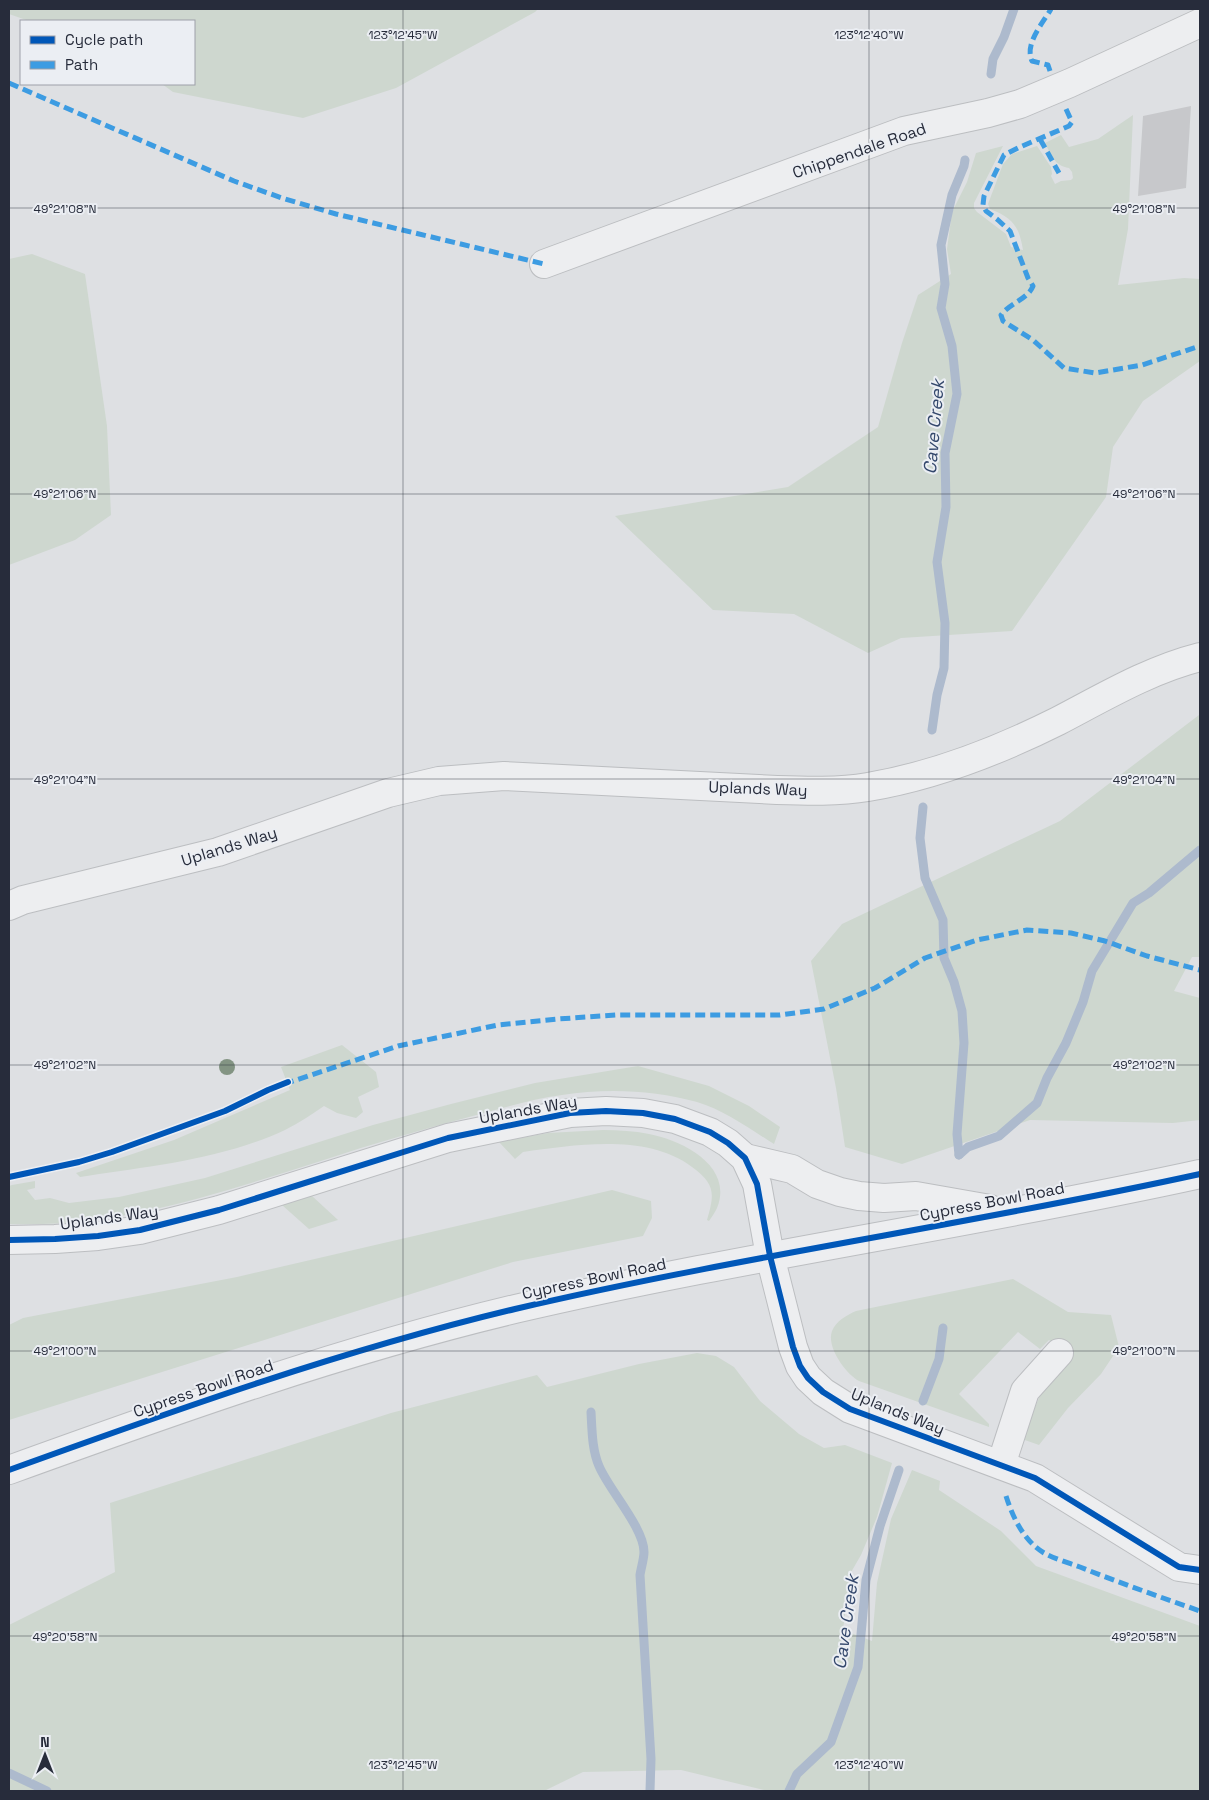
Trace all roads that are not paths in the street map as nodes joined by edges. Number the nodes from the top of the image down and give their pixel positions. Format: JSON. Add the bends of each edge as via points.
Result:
{"nodes":[{"id":1,"x":1200,"y":23,"type":"edge"},
{"id":2,"x":544,"y":264,"type":"dead end"},
{"id":3,"x":1200,"y":657,"type":"edge"},
{"id":4,"x":9,"y":906,"type":"edge"},
{"id":5,"x":745,"y":1158,"type":"junction"},
{"id":6,"x":1200,"y":1174,"type":"edge"},
{"id":7,"x":1009,"y":1212,"type":"junction"},
{"id":8,"x":9,"y":1240,"type":"edge"},
{"id":9,"x":770,"y":1256,"type":"junction"},
{"id":10,"x":1059,"y":1353,"type":"dead end"},
{"id":11,"x":1001,"y":1465,"type":"junction"},
{"id":12,"x":9,"y":1470,"type":"edge"},
{"id":13,"x":1200,"y":1570,"type":"edge"}],
"edges":[{"from":1,"to":2,"type":"street","name":"Chippendale Road","via":[[1020,104],[904,131]]},
{"from":3,"to":4,"type":"street","name":"Uplands Way","via":[[1123,686],[986,754],[909,779],[820,791],[504,776],[439,780],[388,793],[218,852]]},
{"from":5,"to":7,"type":"street","via":[[792,1169],[817,1184],[853,1195],[884,1198],[916,1196]]},
{"from":5,"to":8,"type":"street","name":"Uplands Way","via":[[710,1132],[675,1119],[643,1113],[570,1113],[448,1138],[218,1210],[140,1230],[98,1236]]},
{"from":5,"to":9,"type":"street","name":"Uplands Way","via":[[757,1184]]},
{"from":6,"to":7,"type":"street","name":"Cypress Bowl Road"},
{"from":7,"to":9,"type":"street","name":"Cypress Bowl Road"},
{"from":9,"to":11,"type":"street","name":"Uplands Way","via":[[796,1353],[804,1372],[823,1392],[850,1409]]},
{"from":9,"to":12,"type":"street","name":"Cypress Bowl Road","via":[[514,1310],[408,1337],[197,1404]]},
{"from":10,"to":11,"type":"street","via":[[1025,1391]]},
{"from":11,"to":13,"type":"street","name":"Uplands Way","via":[[1035,1478],[1179,1567]]}]}
